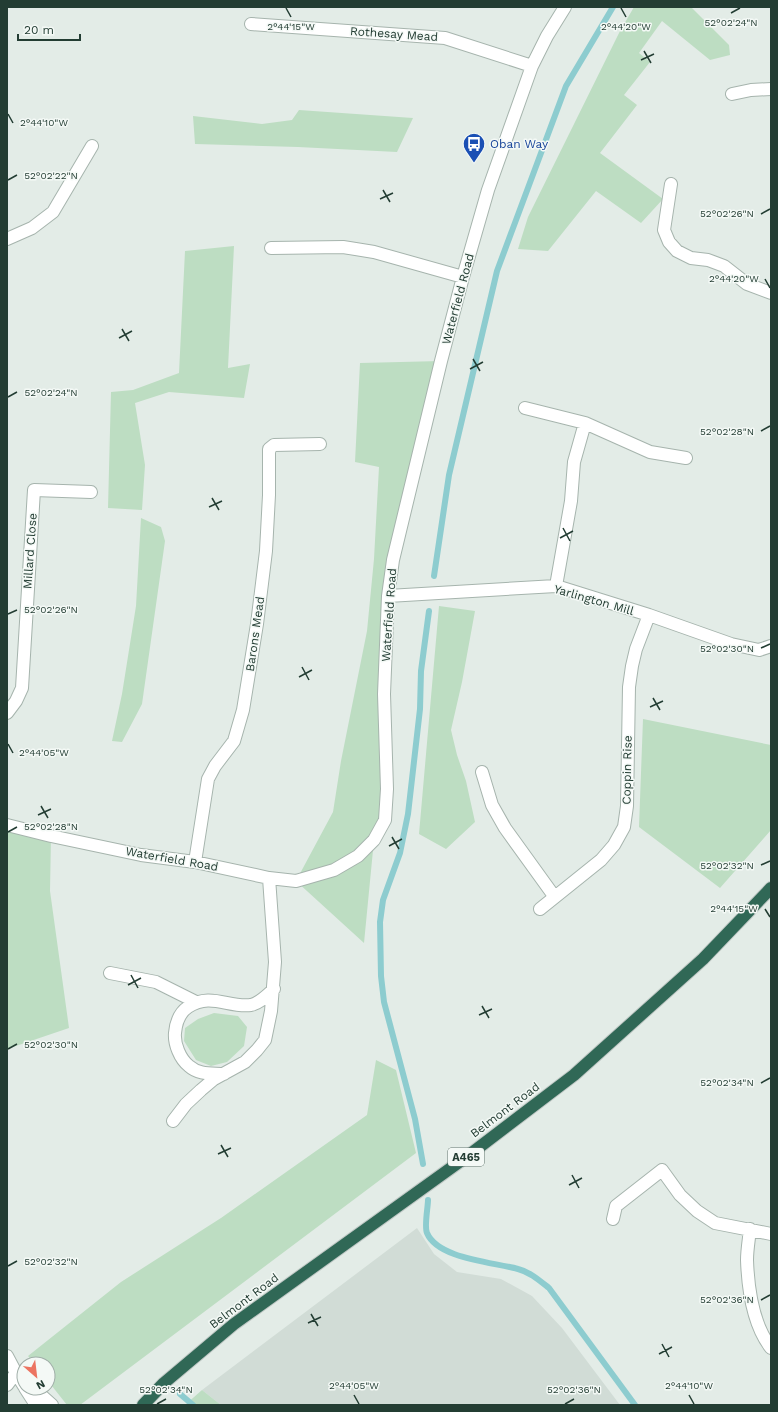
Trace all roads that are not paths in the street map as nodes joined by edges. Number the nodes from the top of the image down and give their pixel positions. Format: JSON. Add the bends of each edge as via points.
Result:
{"nodes":[{"id":1,"x":565,"y":7,"type":"edge"},
{"id":2,"x":250,"y":24,"type":"dead end"},
{"id":3,"x":532,"y":66,"type":"junction"},
{"id":4,"x":771,"y":89,"type":"edge"},
{"id":5,"x":732,"y":94,"type":"dead end"},
{"id":6,"x":92,"y":146,"type":"dead end"},
{"id":7,"x":671,"y":184,"type":"dead end"},
{"id":8,"x":7,"y":239,"type":"edge"},
{"id":9,"x":271,"y":248,"type":"dead end"},
{"id":10,"x":463,"y":277,"type":"junction"},
{"id":11,"x":771,"y":293,"type":"edge"},
{"id":12,"x":525,"y":408,"type":"dead end"},
{"id":13,"x":585,"y":423,"type":"junction"},
{"id":14,"x":320,"y":444,"type":"dead end"},
{"id":15,"x":686,"y":458,"type":"dead end"},
{"id":16,"x":91,"y":492,"type":"dead end"},
{"id":17,"x":556,"y":586,"type":"junction"},
{"id":18,"x":388,"y":596,"type":"junction"},
{"id":19,"x":649,"y":616,"type":"junction"},
{"id":20,"x":771,"y":646,"type":"edge"},
{"id":21,"x":7,"y":713,"type":"edge"},
{"id":22,"x":482,"y":772,"type":"dead end"},
{"id":23,"x":7,"y":825,"type":"edge"},
{"id":24,"x":195,"y":862,"type":"junction"},
{"id":25,"x":269,"y":878,"type":"junction"},
{"id":26,"x":771,"y":888,"type":"edge"},
{"id":27,"x":554,"y":896,"type":"junction"},
{"id":28,"x":540,"y":909,"type":"dead end"},
{"id":29,"x":110,"y":972,"type":"dead end"},
{"id":30,"x":274,"y":989,"type":"junction"},
{"id":31,"x":196,"y":1002,"type":"junction"},
{"id":32,"x":224,"y":1074,"type":"junction"},
{"id":33,"x":173,"y":1121,"type":"dead end"},
{"id":34,"x":613,"y":1219,"type":"dead end"},
{"id":35,"x":750,"y":1229,"type":"junction"},
{"id":36,"x":771,"y":1234,"type":"edge"},
{"id":37,"x":771,"y":1348,"type":"edge"},
{"id":38,"x":7,"y":1356,"type":"edge"},
{"id":39,"x":16,"y":1371,"type":"edge"},
{"id":40,"x":16,"y":1379,"type":"edge"},
{"id":41,"x":7,"y":1384,"type":"edge"},
{"id":42,"x":30,"y":1396,"type":"edge"},
{"id":43,"x":42,"y":1396,"type":"edge"},
{"id":44,"x":36,"y":1405,"type":"edge"},
{"id":45,"x":52,"y":1405,"type":"edge"},
{"id":46,"x":143,"y":1405,"type":"edge"}],
"edges":[{"from":1,"to":3,"type":"street","name":"Waterfield Road"},
{"from":2,"to":3,"type":"street","name":"Rothesay Mead","via":[[445,38]]},
{"from":3,"to":10,"type":"street","name":"Waterfield Road","via":[[488,190]]},
{"from":4,"to":5,"type":"street"},
{"from":6,"to":8,"type":"street","via":[[53,212],[32,228]]},
{"from":7,"to":11,"type":"street","via":[[664,230],[669,242],[677,251],[691,258],[708,260],[724,266],[747,284]]},
{"from":9,"to":10,"type":"street","via":[[343,247],[374,252]]},
{"from":10,"to":18,"type":"street","name":"Waterfield Road","via":[[393,560]]},
{"from":12,"to":13,"type":"street"},
{"from":13,"to":15,"type":"street","via":[[650,452]]},
{"from":13,"to":17,"type":"street","via":[[574,462],[571,501]]},
{"from":14,"to":24,"type":"street","name":"Barons Mead","via":[[274,445],[269,449],[266,551],[244,710],[234,741],[208,779]]},
{"from":16,"to":21,"type":"street","name":"Millard Close","via":[[34,490],[22,688]]},
{"from":17,"to":18,"type":"street","name":"Yarlington Mill"},
{"from":17,"to":19,"type":"street","name":"Yarlington Mill"},
{"from":18,"to":25,"type":"street","name":"Waterfield Road","via":[[384,694],[387,789],[385,820],[374,840],[358,856],[334,870],[296,881]]},
{"from":19,"to":20,"type":"street","name":"Yarlington Mill","via":[[731,644],[759,650]]},
{"from":19,"to":27,"type":"street","name":"Coppin Rise","via":[[636,649],[629,687],[627,806],[624,827],[601,860]]},
{"from":22,"to":27,"type":"street","via":[[492,805],[505,828]]},
{"from":23,"to":24,"type":"street","name":"Waterfield Road","via":[[142,855]]},
{"from":24,"to":25,"type":"street","name":"Waterfield Road"},
{"from":25,"to":30,"type":"street","via":[[275,962]]},
{"from":26,"to":46,"type":"highway","name":"Belmont Road","number":"A465","via":[[703,959],[574,1075],[469,1155],[234,1324],[164,1383]]},
{"from":27,"to":28,"type":"street","name":"Coppin Rise"},
{"from":29,"to":31,"type":"street","via":[[156,982]]},
{"from":30,"to":31,"type":"street","via":[[252,1004],[239,1005],[208,999]]},
{"from":30,"to":32,"type":"street","via":[[265,1040],[245,1062]]},
{"from":31,"to":32,"type":"street","via":[[185,1008],[176,1021],[174,1036],[179,1053],[188,1065],[200,1073]]},
{"from":32,"to":33,"type":"street","via":[[200,1090]]},
{"from":34,"to":35,"type":"street","via":[[616,1206],[662,1170],[680,1195],[697,1212],[715,1223]]},
{"from":35,"to":36,"type":"street"},
{"from":35,"to":37,"type":"street","via":[[747,1258],[750,1292],[757,1320]]},
{"from":38,"to":39,"type":"street"},
{"from":40,"to":41,"type":"street"},
{"from":42,"to":44,"type":"street"},
{"from":43,"to":45,"type":"street"}]}
